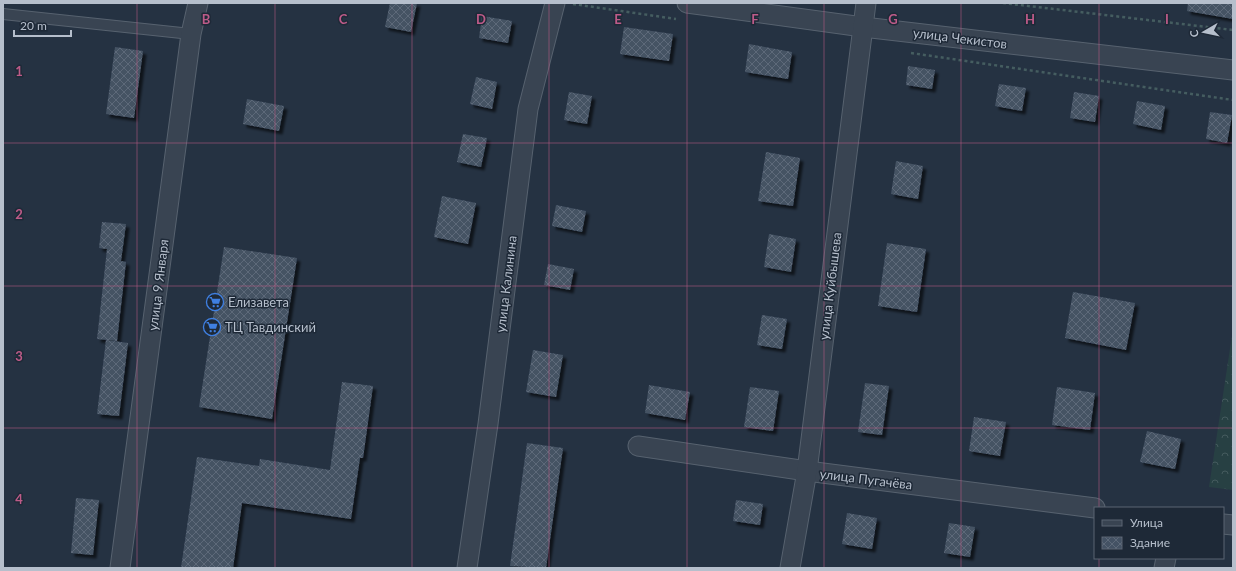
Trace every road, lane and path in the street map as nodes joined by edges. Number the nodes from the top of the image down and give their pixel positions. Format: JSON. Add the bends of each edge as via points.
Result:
{"nodes":[{"id":1,"x":198,"y":3,"type":"edge"},
{"id":2,"x":555,"y":3,"type":"edge"},
{"id":3,"x":687,"y":3,"type":"edge"},
{"id":4,"x":866,"y":3,"type":"edge"},
{"id":5,"x":1003,"y":3,"type":"edge"},
{"id":6,"x":3,"y":14,"type":"edge"},
{"id":7,"x":863,"y":27,"type":"junction"},
{"id":8,"x":1233,"y":30,"type":"edge"},
{"id":9,"x":191,"y":34,"type":"junction"},
{"id":10,"x":1233,"y":70,"type":"edge"},
{"id":11,"x":638,"y":446,"type":"dead end"},
{"id":12,"x":807,"y":471,"type":"junction"},
{"id":13,"x":1094,"y":508,"type":"edge"},
{"id":14,"x":120,"y":568,"type":"edge"},
{"id":15,"x":467,"y":568,"type":"edge"},
{"id":16,"x":790,"y":568,"type":"edge"}],
"edges":[{"from":1,"to":9,"type":"street","name":"улица 9 Января"},
{"from":2,"to":15,"type":"street","name":"улица Калинина","via":[[528,109]]},
{"from":3,"to":7,"type":"street","name":"улица Чекистов"},
{"from":4,"to":7,"type":"street","name":"улица Куйбышева"},
{"from":5,"to":8,"type":"path"},
{"from":6,"to":9,"type":"lane"},
{"from":7,"to":10,"type":"street","name":"улица Чекистов"},
{"from":7,"to":12,"type":"street","name":"улица Куйбышева"},
{"from":9,"to":14,"type":"street","name":"улица 9 Января"},
{"from":11,"to":12,"type":"street","name":"улица Пугачёва"},
{"from":12,"to":13,"type":"street","name":"улица Пугачёва"},
{"from":12,"to":16,"type":"street","name":"улица Куйбышева"}]}
